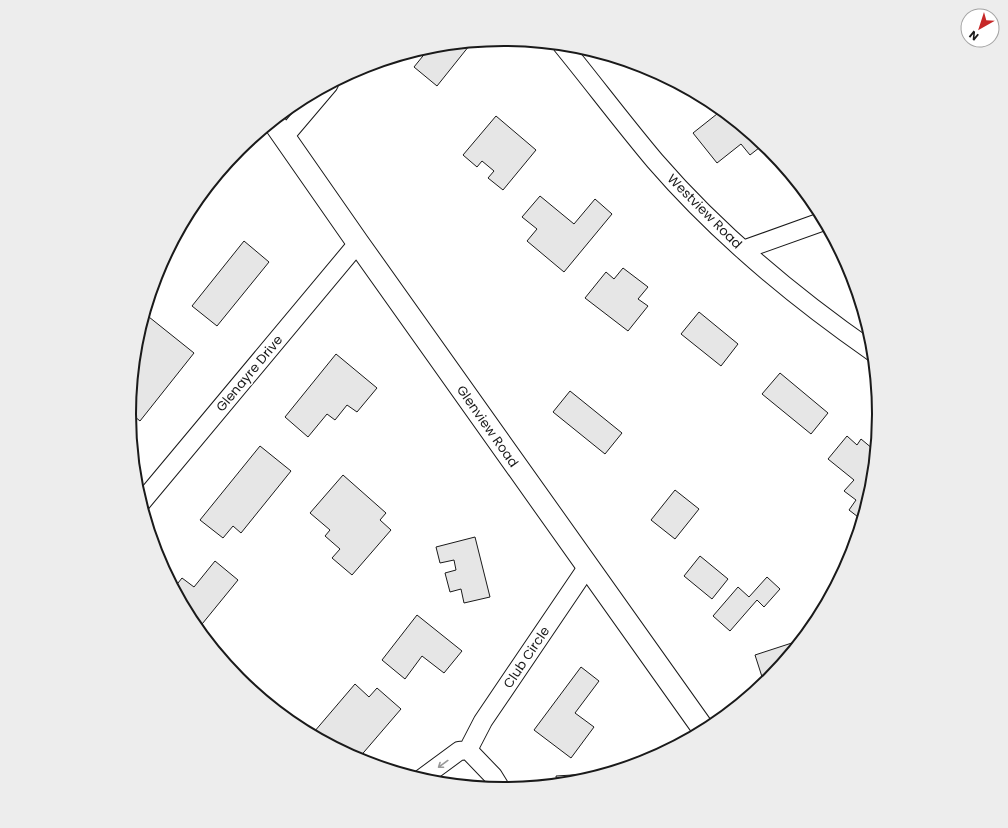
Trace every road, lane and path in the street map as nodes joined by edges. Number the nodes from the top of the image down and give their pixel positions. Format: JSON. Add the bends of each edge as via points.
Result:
{"nodes":[{"id":1,"x":567,"y":52,"type":"edge"},
{"id":2,"x":308,"y":103,"type":"edge"},
{"id":3,"x":279,"y":129,"type":"edge"},
{"id":4,"x":818,"y":223,"type":"edge"},
{"id":5,"x":358,"y":243,"type":"junction"},
{"id":6,"x":743,"y":250,"type":"junction"},
{"id":7,"x":866,"y":347,"type":"edge"},
{"id":8,"x":146,"y":497,"type":"edge"},
{"id":9,"x":588,"y":566,"type":"junction"},
{"id":10,"x":700,"y":725,"type":"edge"},
{"id":11,"x":468,"y":750,"type":"junction"},
{"id":12,"x":428,"y":774,"type":"edge"},
{"id":13,"x":495,"y":782,"type":"edge"}],
"edges":[{"from":1,"to":6,"type":"street","name":"Westview Road","via":[[655,161],[700,210]]},
{"from":2,"to":3,"type":"street"},
{"from":3,"to":5,"type":"main road","name":"Glenview Road"},
{"from":4,"to":6,"type":"street"},
{"from":5,"to":8,"type":"street","name":"Glenayre Drive"},
{"from":5,"to":9,"type":"main road","name":"Glenview Road"},
{"from":6,"to":7,"type":"street","name":"Westview Road"},
{"from":9,"to":10,"type":"main road","name":"Glenview Road"},
{"from":9,"to":11,"type":"street","name":"Club Circle","via":[[483,721]]},
{"from":11,"to":12,"type":"street","one_way":true,"via":[[459,751]]},
{"from":11,"to":13,"type":"street"}]}
